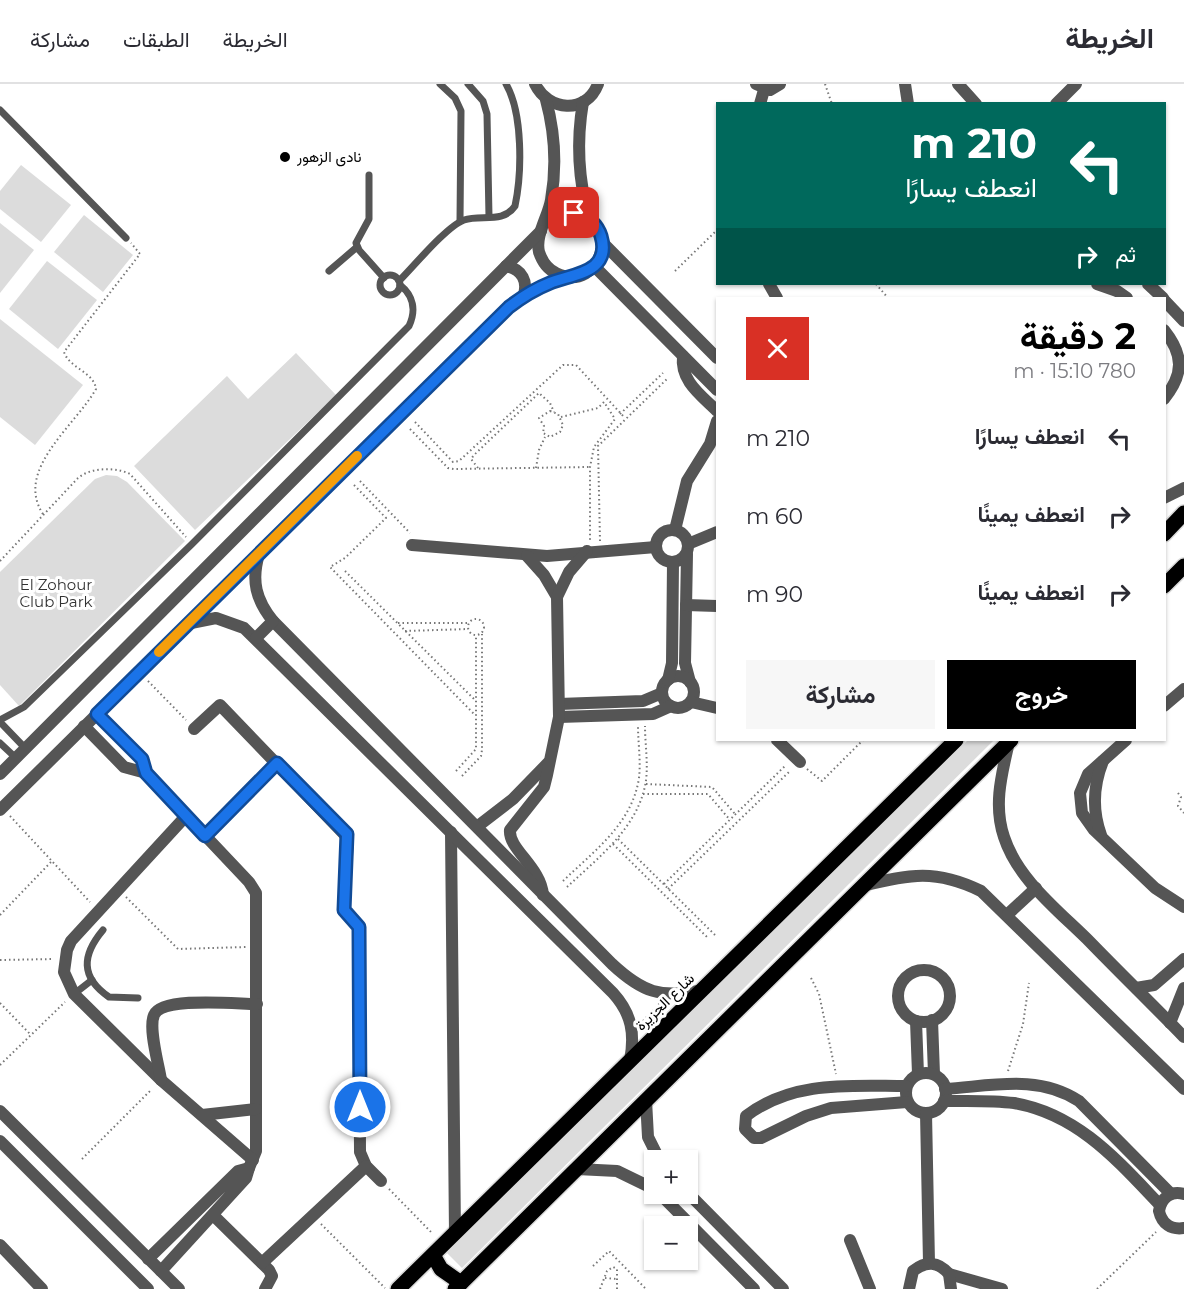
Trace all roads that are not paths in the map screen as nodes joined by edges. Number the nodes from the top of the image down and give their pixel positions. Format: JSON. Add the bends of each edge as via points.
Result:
{"nodes":[{"id":1,"x":440,"y":84,"type":"edge"},
{"id":2,"x":468,"y":84,"type":"edge"},
{"id":3,"x":506,"y":84,"type":"edge"},
{"id":4,"x":535,"y":84,"type":"edge"},
{"id":5,"x":780,"y":84,"type":"edge"},
{"id":6,"x":905,"y":84,"type":"edge"},
{"id":7,"x":958,"y":84,"type":"edge"},
{"id":8,"x":1076,"y":84,"type":"edge"},
{"id":9,"x":598,"y":86,"type":"edge"},
{"id":10,"x":760,"y":87,"type":"edge"},
{"id":11,"x":546,"y":100,"type":"junction"},
{"id":12,"x":583,"y":102,"type":"junction"},
{"id":13,"x":908,"y":102,"type":"edge"},
{"id":14,"x":974,"y":102,"type":"edge"},
{"id":15,"x":1058,"y":102,"type":"edge"},
{"id":16,"x":0,"y":110,"type":"edge"},
{"id":17,"x":369,"y":176,"type":"dead end"},
{"id":18,"x":489,"y":217,"type":"junction"},
{"id":19,"x":588,"y":218,"type":"junction"},
{"id":20,"x":460,"y":221,"type":"junction"},
{"id":21,"x":543,"y":227,"type":"junction"},
{"id":22,"x":126,"y":238,"type":"road end"},
{"id":23,"x":602,"y":242,"type":"junction"},
{"id":24,"x":357,"y":247,"type":"junction"},
{"id":25,"x":506,"y":266,"type":"junction"},
{"id":26,"x":594,"y":266,"type":"junction"},
{"id":27,"x":627,"y":267,"type":"junction"},
{"id":28,"x":329,"y":271,"type":"dead end"},
{"id":29,"x":568,"y":277,"type":"junction"},
{"id":30,"x":384,"y":278,"type":"junction"},
{"id":31,"x":400,"y":283,"type":"junction"},
{"id":32,"x":610,"y":283,"type":"junction"},
{"id":33,"x":1100,"y":285,"type":"edge"},
{"id":34,"x":1149,"y":285,"type":"edge"},
{"id":35,"x":523,"y":297,"type":"junction"},
{"id":36,"x":1126,"y":297,"type":"edge"},
{"id":37,"x":1161,"y":297,"type":"edge"},
{"id":38,"x":1166,"y":302,"type":"edge"},
{"id":39,"x":1184,"y":321,"type":"edge"},
{"id":40,"x":1166,"y":333,"type":"edge"},
{"id":41,"x":683,"y":356,"type":"junction"},
{"id":42,"x":716,"y":357,"type":"edge"},
{"id":43,"x":716,"y":389,"type":"edge"},
{"id":44,"x":1166,"y":396,"type":"edge"},
{"id":45,"x":716,"y":410,"type":"edge"},
{"id":46,"x":716,"y":423,"type":"edge"},
{"id":47,"x":716,"y":450,"type":"edge"},
{"id":48,"x":702,"y":458,"type":"junction"},
{"id":49,"x":1184,"y":488,"type":"edge"},
{"id":50,"x":1166,"y":497,"type":"edge"},
{"id":51,"x":1184,"y":513,"type":"edge"},
{"id":52,"x":675,"y":530,"type":"junction"},
{"id":53,"x":1166,"y":532,"type":"edge"},
{"id":54,"x":716,"y":533,"type":"edge"},
{"id":55,"x":417,"y":545,"type":"road end"},
{"id":56,"x":656,"y":548,"type":"junction"},
{"id":57,"x":688,"y":549,"type":"junction"},
{"id":58,"x":592,"y":551,"type":"junction"},
{"id":59,"x":260,"y":552,"type":"junction"},
{"id":60,"x":527,"y":556,"type":"junction"},
{"id":61,"x":673,"y":562,"type":"junction"},
{"id":62,"x":1184,"y":566,"type":"edge"},
{"id":63,"x":1166,"y":584,"type":"edge"},
{"id":64,"x":557,"y":597,"type":"junction"},
{"id":65,"x":686,"y":605,"type":"junction"},
{"id":66,"x":716,"y":606,"type":"edge"},
{"id":67,"x":273,"y":621,"type":"junction"},
{"id":68,"x":187,"y":624,"type":"junction"},
{"id":69,"x":256,"y":638,"type":"junction"},
{"id":70,"x":668,"y":680,"type":"junction"},
{"id":71,"x":690,"y":682,"type":"junction"},
{"id":72,"x":1184,"y":688,"type":"edge"},
{"id":73,"x":663,"y":693,"type":"junction"},
{"id":74,"x":691,"y":702,"type":"junction"},
{"id":75,"x":1166,"y":704,"type":"edge"},
{"id":76,"x":671,"y":706,"type":"junction"},
{"id":77,"x":716,"y":708,"type":"edge"},
{"id":78,"x":559,"y":710,"type":"junction"},
{"id":79,"x":97,"y":714,"type":"junction"},
{"id":80,"x":0,"y":721,"type":"edge"},
{"id":81,"x":84,"y":726,"type":"junction"},
{"id":82,"x":194,"y":729,"type":"road end"},
{"id":83,"x":778,"y":741,"type":"edge"},
{"id":84,"x":955,"y":741,"type":"edge"},
{"id":85,"x":1009,"y":741,"type":"edge"},
{"id":86,"x":1010,"y":741,"type":"edge"},
{"id":87,"x":1125,"y":741,"type":"edge"},
{"id":88,"x":0,"y":742,"type":"edge"},
{"id":89,"x":26,"y":748,"type":"junction"},
{"id":90,"x":16,"y":758,"type":"junction"},
{"id":91,"x":797,"y":759,"type":"road end"},
{"id":92,"x":277,"y":763,"type":"junction"},
{"id":93,"x":548,"y":763,"type":"junction"},
{"id":94,"x":146,"y":773,"type":"junction"},
{"id":95,"x":0,"y":774,"type":"edge"},
{"id":96,"x":1,"y":809,"type":"edge"},
{"id":97,"x":186,"y":816,"type":"junction"},
{"id":98,"x":478,"y":826,"type":"junction"},
{"id":99,"x":451,"y":832,"type":"junction"},
{"id":100,"x":205,"y":836,"type":"junction"},
{"id":101,"x":861,"y":886,"type":"junction"},
{"id":102,"x":1036,"y":888,"type":"junction"},
{"id":103,"x":543,"y":895,"type":"junction"},
{"id":104,"x":1184,"y":907,"type":"edge"},
{"id":105,"x":1008,"y":914,"type":"junction"},
{"id":106,"x":103,"y":930,"type":"dead end"},
{"id":107,"x":1184,"y":959,"type":"edge"},
{"id":108,"x":612,"y":964,"type":"junction"},
{"id":109,"x":1170,"y":973,"type":"junction"},
{"id":110,"x":598,"y":978,"type":"junction"},
{"id":111,"x":92,"y":980,"type":"junction"},
{"id":112,"x":1184,"y":987,"type":"edge"},
{"id":113,"x":1136,"y":988,"type":"junction"},
{"id":114,"x":703,"y":990,"type":"junction"},
{"id":115,"x":74,"y":994,"type":"junction"},
{"id":116,"x":138,"y":998,"type":"dead end"},
{"id":117,"x":257,"y":1004,"type":"junction"},
{"id":118,"x":916,"y":1020,"type":"junction"},
{"id":119,"x":932,"y":1020,"type":"junction"},
{"id":120,"x":1170,"y":1023,"type":"junction"},
{"id":121,"x":1184,"y":1037,"type":"edge"},
{"id":122,"x":630,"y":1061,"type":"junction"},
{"id":123,"x":918,"y":1074,"type":"junction"},
{"id":124,"x":934,"y":1074,"type":"junction"},
{"id":125,"x":161,"y":1080,"type":"junction"},
{"id":126,"x":906,"y":1086,"type":"junction"},
{"id":127,"x":1184,"y":1089,"type":"edge"},
{"id":128,"x":945,"y":1095,"type":"junction"},
{"id":129,"x":645,"y":1100,"type":"junction"},
{"id":130,"x":908,"y":1102,"type":"junction"},
{"id":131,"x":256,"y":1109,"type":"junction"},
{"id":132,"x":0,"y":1111,"type":"edge"},
{"id":133,"x":926,"y":1113,"type":"junction"},
{"id":134,"x":202,"y":1115,"type":"junction"},
{"id":135,"x":0,"y":1141,"type":"edge"},
{"id":136,"x":654,"y":1150,"type":"edge"},
{"id":137,"x":251,"y":1164,"type":"junction"},
{"id":138,"x":366,"y":1166,"type":"junction"},
{"id":139,"x":577,"y":1169,"type":"junction"},
{"id":140,"x":381,"y":1181,"type":"road end"},
{"id":141,"x":644,"y":1184,"type":"edge"},
{"id":142,"x":1171,"y":1194,"type":"junction"},
{"id":143,"x":1184,"y":1194,"type":"edge"},
{"id":144,"x":698,"y":1203,"type":"edge"},
{"id":145,"x":671,"y":1204,"type":"edge"},
{"id":146,"x":1160,"y":1205,"type":"junction"},
{"id":147,"x":213,"y":1215,"type":"junction"},
{"id":148,"x":1184,"y":1229,"type":"edge"},
{"id":149,"x":455,"y":1233,"type":"junction"},
{"id":150,"x":850,"y":1240,"type":"dead end"},
{"id":151,"x":0,"y":1245,"type":"edge"},
{"id":152,"x":438,"y":1250,"type":"junction"},
{"id":153,"x":148,"y":1259,"type":"junction"},
{"id":154,"x":262,"y":1263,"type":"junction"},
{"id":155,"x":929,"y":1263,"type":"junction"},
{"id":156,"x":161,"y":1271,"type":"junction"},
{"id":157,"x":949,"y":1274,"type":"junction"},
{"id":158,"x":909,"y":1285,"type":"edge"},
{"id":159,"x":461,"y":1287,"type":"edge"},
{"id":160,"x":395,"y":1288,"type":"edge"},
{"id":161,"x":42,"y":1289,"type":"edge"},
{"id":162,"x":148,"y":1289,"type":"edge"},
{"id":163,"x":179,"y":1289,"type":"edge"},
{"id":164,"x":265,"y":1289,"type":"edge"},
{"id":165,"x":420,"y":1289,"type":"edge"},
{"id":166,"x":754,"y":1289,"type":"edge"},
{"id":167,"x":783,"y":1289,"type":"edge"},
{"id":168,"x":870,"y":1289,"type":"edge"},
{"id":169,"x":899,"y":1289,"type":"edge"},
{"id":170,"x":951,"y":1289,"type":"edge"},
{"id":171,"x":1002,"y":1289,"type":"edge"}],
"edges":[{"from":1,"to":20,"type":"lane","via":[[455,98],[461,111]]},
{"from":2,"to":18,"type":"lane","via":[[483,101],[487,114]]},
{"from":3,"to":18,"type":"lane","via":[[519,123],[517,199],[505,216]]},
{"from":4,"to":11,"type":"street"},
{"from":5,"to":10,"type":"street","via":[[774,89]]},
{"from":6,"to":13,"type":"street"},
{"from":7,"to":14,"type":"street"},
{"from":8,"to":15,"type":"street"},
{"from":9,"to":12,"type":"street"},
{"from":11,"to":12,"type":"street","via":[[564,107]]},
{"from":11,"to":21,"type":"street","via":[[555,162]]},
{"from":12,"to":19,"type":"street","via":[[578,149]]},
{"from":16,"to":22,"type":"lane"},
{"from":17,"to":24,"type":"lane","via":[[369,219],[356,238]]},
{"from":18,"to":20,"type":"lane"},
{"from":19,"to":21,"type":"street","via":[[566,213]]},
{"from":19,"to":23,"type":"street"},
{"from":20,"to":31,"type":"lane"},
{"from":21,"to":25,"type":"street"},
{"from":21,"to":29,"type":"street","via":[[538,240],[540,257],[552,271]]},
{"from":23,"to":26,"type":"street"},
{"from":23,"to":27,"type":"street"},
{"from":24,"to":28,"type":"lane"},
{"from":24,"to":30,"type":"lane"},
{"from":25,"to":35,"type":"street","via":[[523,277]]},
{"from":25,"to":89,"type":"street"},
{"from":26,"to":29,"type":"street"},
{"from":26,"to":32,"type":"street"},
{"from":27,"to":32,"type":"street","via":[[615,274]]},
{"from":27,"to":42,"type":"street"},
{"from":29,"to":35,"type":"street"},
{"from":30,"to":31,"type":"lane","via":[[394,276]]},
{"from":30,"to":31,"type":"lane","via":[[381,288],[388,295],[395,294]]},
{"from":31,"to":80,"type":"lane","via":[[413,303],[409,326],[24,707]]},
{"from":32,"to":41,"type":"street"},
{"from":33,"to":36,"type":"street"},
{"from":34,"to":37,"type":"street"},
{"from":35,"to":59,"type":"street"},
{"from":38,"to":39,"type":"street"},
{"from":40,"to":44,"type":"street","via":[[1181,353],[1182,369]]},
{"from":41,"to":43,"type":"street"},
{"from":41,"to":45,"type":"street","via":[[690,384]]},
{"from":46,"to":48,"type":"street"},
{"from":47,"to":48,"type":"street"},
{"from":48,"to":52,"type":"street","via":[[687,481]]},
{"from":49,"to":50,"type":"street"},
{"from":51,"to":53,"type":"main road"},
{"from":52,"to":56,"type":"street","via":[[659,537]]},
{"from":52,"to":57,"type":"street","via":[[684,535]]},
{"from":54,"to":57,"type":"street"},
{"from":55,"to":60,"type":"street"},
{"from":56,"to":58,"type":"street"},
{"from":56,"to":61,"type":"street","via":[[662,558]]},
{"from":57,"to":61,"type":"street"},
{"from":57,"to":65,"type":"street"},
{"from":58,"to":60,"type":"street"},
{"from":58,"to":64,"type":"street","via":[[568,572]]},
{"from":59,"to":67,"type":"street","via":[[254,570],[255,589],[261,607]]},
{"from":59,"to":68,"type":"street"},
{"from":60,"to":64,"type":"street"},
{"from":61,"to":70,"type":"street","via":[[672,663]]},
{"from":62,"to":63,"type":"main road"},
{"from":64,"to":78,"type":"street"},
{"from":65,"to":66,"type":"street"},
{"from":65,"to":71,"type":"street","via":[[685,663]]},
{"from":67,"to":69,"type":"street"},
{"from":67,"to":98,"type":"street"},
{"from":68,"to":69,"type":"street","via":[[216,618],[238,625]]},
{"from":68,"to":79,"type":"street"},
{"from":69,"to":99,"type":"street"},
{"from":70,"to":71,"type":"street","via":[[677,676]]},
{"from":70,"to":73,"type":"street"},
{"from":71,"to":74,"type":"street","via":[[694,692]]},
{"from":72,"to":75,"type":"street"},
{"from":73,"to":76,"type":"street"},
{"from":73,"to":78,"type":"street","via":[[643,701]]},
{"from":74,"to":76,"type":"street"},
{"from":74,"to":77,"type":"street"},
{"from":76,"to":78,"type":"street","via":[[641,715]]},
{"from":78,"to":93,"type":"street"},
{"from":79,"to":81,"type":"street"},
{"from":79,"to":94,"type":"street","via":[[142,759]]},
{"from":80,"to":89,"type":"lane"},
{"from":81,"to":94,"type":"street","via":[[124,767]]},
{"from":81,"to":96,"type":"street"},
{"from":82,"to":92,"type":"street","via":[[220,705]]},
{"from":83,"to":91,"type":"street"},
{"from":84,"to":114,"type":"main road","name":"شارع الجزيرة"},
{"from":85,"to":101,"type":"main road"},
{"from":86,"to":102,"type":"street","via":[[1000,783],[1003,836],[1014,860]]},
{"from":87,"to":104,"type":"street","via":[[1103,761],[1096,782],[1094,804],[1102,836],[1163,895]]},
{"from":88,"to":90,"type":"lane"},
{"from":89,"to":90,"type":"street"},
{"from":90,"to":95,"type":"street"},
{"from":92,"to":100,"type":"street"},
{"from":92,"to":138,"type":"street","via":[[348,838],[344,910],[359,927],[360,1152]]},
{"from":93,"to":98,"type":"street","via":[[513,799]]},
{"from":93,"to":103,"type":"street","via":[[544,787],[512,826],[510,835],[537,873]]},
{"from":94,"to":97,"type":"street"},
{"from":97,"to":100,"type":"street"},
{"from":97,"to":115,"type":"street","via":[[71,941],[64,972]]},
{"from":98,"to":103,"type":"street"},
{"from":99,"to":110,"type":"street"},
{"from":99,"to":149,"type":"street"},
{"from":100,"to":117,"type":"street","via":[[253,887],[258,900]]},
{"from":101,"to":105,"type":"street","via":[[930,874],[957,879],[981,891]]},
{"from":101,"to":129,"type":"main road"},
{"from":102,"to":105,"type":"street"},
{"from":102,"to":113,"type":"street"},
{"from":103,"to":108,"type":"street"},
{"from":105,"to":127,"type":"street"},
{"from":106,"to":111,"type":"lane","via":[[90,945],[87,957]]},
{"from":107,"to":109,"type":"street"},
{"from":108,"to":110,"type":"street"},
{"from":108,"to":114,"type":"street","via":[[630,981],[653,992]]},
{"from":109,"to":112,"type":"street"},
{"from":109,"to":113,"type":"street","via":[[1154,985]]},
{"from":110,"to":122,"type":"street","via":[[624,1005],[632,1031]]},
{"from":111,"to":115,"type":"lane"},
{"from":111,"to":116,"type":"lane","via":[[109,997]]},
{"from":112,"to":120,"type":"street"},
{"from":113,"to":120,"type":"street"},
{"from":114,"to":122,"type":"main road","name":"شارع الجزيرة"},
{"from":115,"to":125,"type":"street"},
{"from":117,"to":125,"type":"street","via":[[171,1003],[157,1010],[152,1021]]},
{"from":117,"to":131,"type":"street"},
{"from":118,"to":119,"type":"street"},
{"from":118,"to":119,"type":"street","via":[[907,1016],[898,997],[905,978],[924,970],[943,978],[948,987],[947,1007]]},
{"from":118,"to":123,"type":"street"},
{"from":119,"to":124,"type":"street"},
{"from":120,"to":121,"type":"street"},
{"from":122,"to":149,"type":"main road","name":"شارع الجزيرة"},
{"from":123,"to":124,"type":"street"},
{"from":123,"to":126,"type":"street"},
{"from":124,"to":128,"type":"street"},
{"from":125,"to":134,"type":"street"},
{"from":126,"to":130,"type":"street"},
{"from":126,"to":130,"type":"street","via":[[808,1088],[746,1116],[745,1129],[754,1138],[761,1138],[793,1121],[831,1108]]},
{"from":128,"to":133,"type":"street","via":[[940,1107]]},
{"from":128,"to":142,"type":"street","via":[[1032,1083],[1065,1092],[1079,1101]]},
{"from":128,"to":146,"type":"street","via":[[1013,1103],[1066,1122],[1099,1142]]},
{"from":129,"to":136,"type":"street","via":[[648,1137]]},
{"from":129,"to":139,"type":"main road"},
{"from":130,"to":133,"type":"street"},
{"from":131,"to":134,"type":"street"},
{"from":131,"to":137,"type":"street","via":[[256,1150]]},
{"from":132,"to":153,"type":"street"},
{"from":133,"to":155,"type":"street"},
{"from":134,"to":137,"type":"street"},
{"from":135,"to":162,"type":"street"},
{"from":137,"to":147,"type":"street","via":[[248,1175]]},
{"from":137,"to":153,"type":"street","via":[[238,1171]]},
{"from":138,"to":140,"type":"street"},
{"from":138,"to":154,"type":"street"},
{"from":139,"to":141,"type":"street","via":[[617,1171]]},
{"from":139,"to":159,"type":"main road"},
{"from":142,"to":143,"type":"street"},
{"from":142,"to":146,"type":"street"},
{"from":144,"to":167,"type":"street"},
{"from":145,"to":166,"type":"street"},
{"from":146,"to":148,"type":"street","via":[[1165,1224]]},
{"from":147,"to":154,"type":"street"},
{"from":147,"to":156,"type":"street"},
{"from":149,"to":152,"type":"main road","name":"شارع الجزيرة"},
{"from":150,"to":168,"type":"street"},
{"from":151,"to":161,"type":"street"},
{"from":152,"to":159,"type":"main road","via":[[441,1269]]},
{"from":152,"to":160,"type":"main road","name":"شارع الجزيرة"},
{"from":153,"to":156,"type":"street"},
{"from":154,"to":164,"type":"street","via":[[272,1276]]},
{"from":155,"to":157,"type":"street"},
{"from":155,"to":158,"type":"street","via":[[913,1271]]},
{"from":156,"to":163,"type":"street"},
{"from":157,"to":170,"type":"street"},
{"from":157,"to":171,"type":"street"},
{"from":158,"to":169,"type":"street"},
{"from":160,"to":165,"type":"main road"}]}
